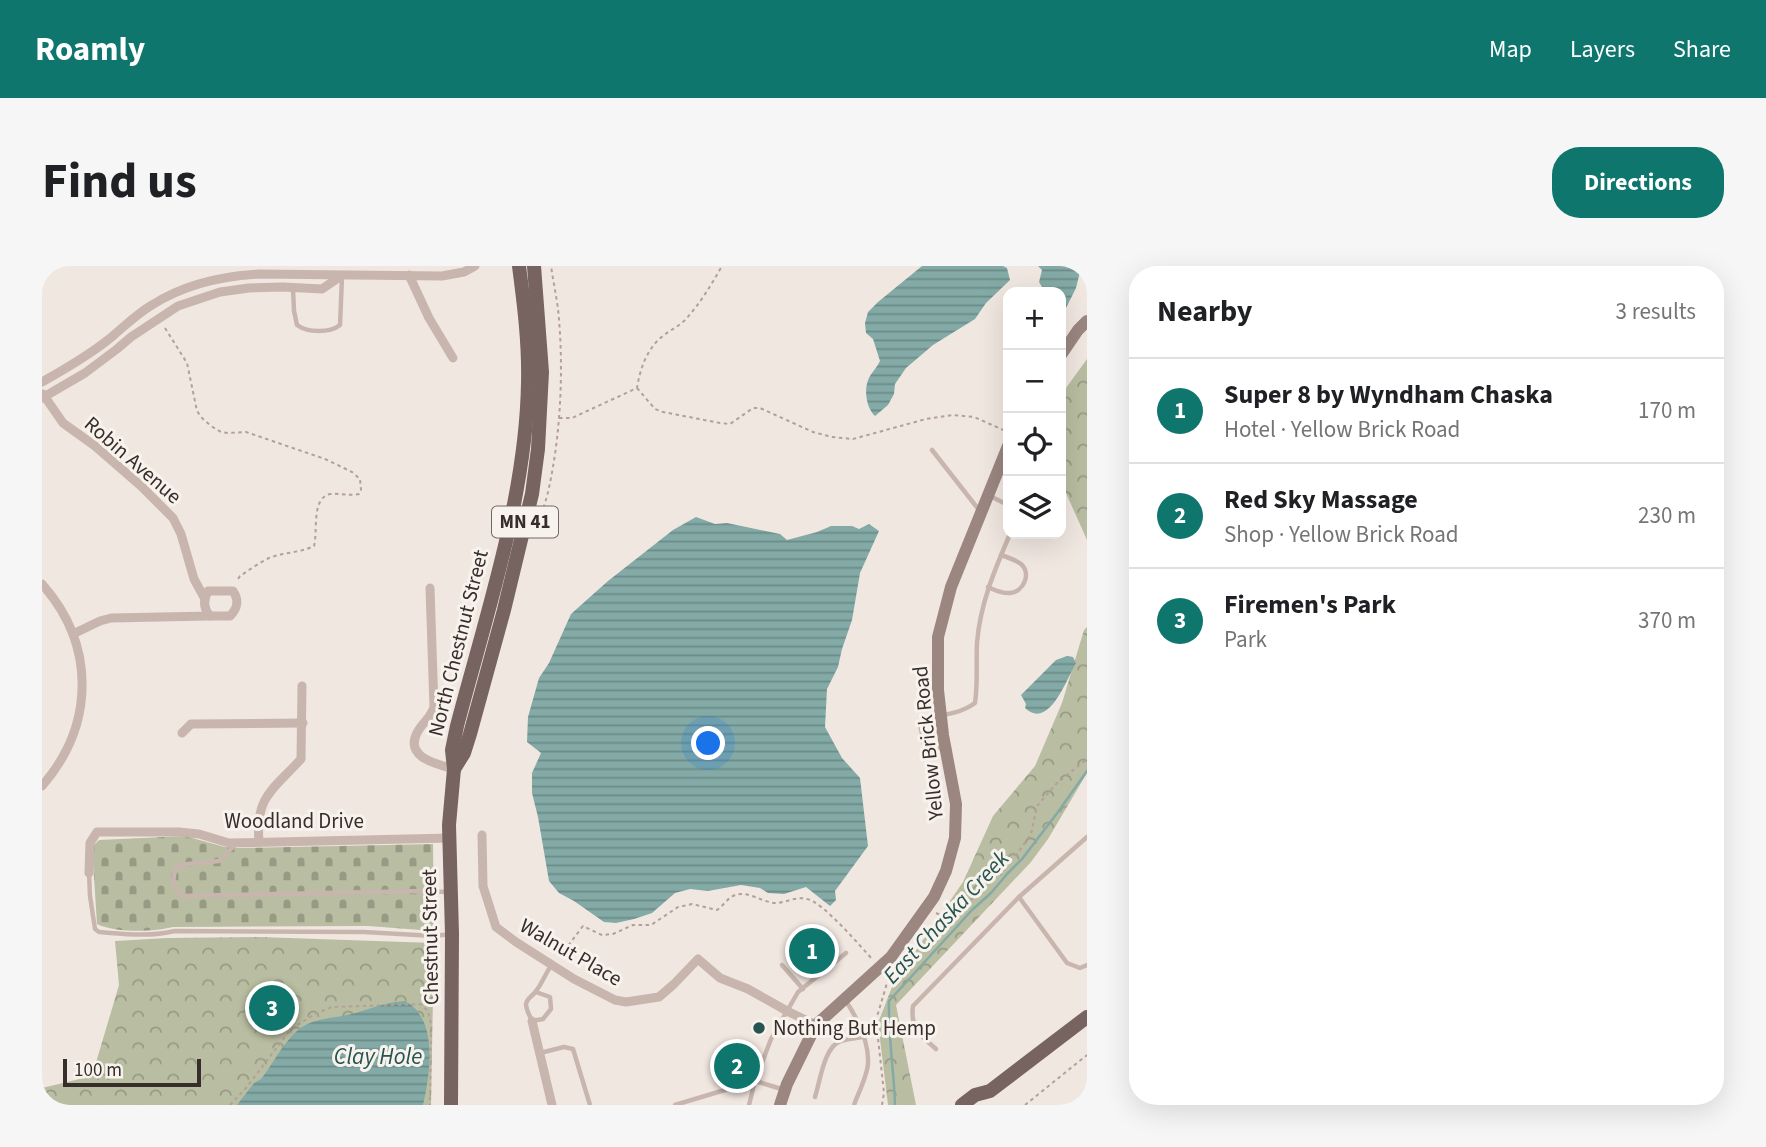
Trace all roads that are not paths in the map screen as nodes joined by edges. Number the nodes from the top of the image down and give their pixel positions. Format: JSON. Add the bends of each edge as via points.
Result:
{"nodes":[{"id":1,"x":475,"y":266,"type":"edge"},
{"id":2,"x":519,"y":266,"type":"edge"},
{"id":3,"x":534,"y":266,"type":"edge"},
{"id":4,"x":342,"y":271,"type":"edge"},
{"id":5,"x":409,"y":275,"type":"junction"},
{"id":6,"x":293,"y":288,"type":"junction"},
{"id":7,"x":1087,"y":321,"type":"edge"},
{"id":8,"x":1064,"y":350,"type":"edge"},
{"id":9,"x":453,"y":358,"type":"dead end"},
{"id":10,"x":42,"y":382,"type":"edge"},
{"id":11,"x":43,"y":396,"type":"edge"},
{"id":12,"x":932,"y":450,"type":"dead end"},
{"id":13,"x":1003,"y":459,"type":"edge"},
{"id":14,"x":989,"y":496,"type":"junction"},
{"id":15,"x":1003,"y":503,"type":"edge"},
{"id":16,"x":981,"y":513,"type":"junction"},
{"id":17,"x":1008,"y":539,"type":"edge"},
{"id":18,"x":1001,"y":555,"type":"junction"},
{"id":19,"x":42,"y":584,"type":"edge"},
{"id":20,"x":988,"y":587,"type":"junction"},
{"id":21,"x":430,"y":588,"type":"dead end"},
{"id":22,"x":205,"y":599,"type":"junction"},
{"id":23,"x":210,"y":615,"type":"junction"},
{"id":24,"x":74,"y":634,"type":"junction"},
{"id":25,"x":302,"y":686,"type":"dead end"},
{"id":26,"x":941,"y":715,"type":"junction"},
{"id":27,"x":303,"y":723,"type":"junction"},
{"id":28,"x":182,"y":733,"type":"dead end"},
{"id":29,"x":945,"y":746,"type":"junction"},
{"id":30,"x":454,"y":769,"type":"junction"},
{"id":31,"x":42,"y":786,"type":"edge"},
{"id":32,"x":482,"y":835,"type":"dead end"},
{"id":33,"x":1087,"y":837,"type":"edge"},
{"id":34,"x":450,"y":838,"type":"junction"},
{"id":35,"x":259,"y":841,"type":"junction"},
{"id":36,"x":238,"y":842,"type":"junction"},
{"id":37,"x":89,"y":873,"type":"joint"},
{"id":38,"x":451,"y":892,"type":"junction"},
{"id":39,"x":1019,"y":897,"type":"junction"},
{"id":40,"x":452,"y":934,"type":"junction"},
{"id":41,"x":846,"y":953,"type":"dead end"},
{"id":42,"x":782,"y":965,"type":"dead end"},
{"id":43,"x":1087,"y":965,"type":"edge"},
{"id":44,"x":552,"y":966,"type":"junction"},
{"id":45,"x":803,"y":989,"type":"junction"},
{"id":46,"x":536,"y":992,"type":"junction"},
{"id":47,"x":844,"y":999,"type":"junction"},
{"id":48,"x":787,"y":1011,"type":"junction"},
{"id":49,"x":1087,"y":1017,"type":"edge"},
{"id":50,"x":532,"y":1020,"type":"junction"},
{"id":51,"x":816,"y":1024,"type":"junction"},
{"id":52,"x":863,"y":1037,"type":"junction"},
{"id":53,"x":936,"y":1049,"type":"dead end"},
{"id":54,"x":539,"y":1054,"type":"junction"},
{"id":55,"x":755,"y":1081,"type":"junction"},
{"id":56,"x":785,"y":1090,"type":"junction"},
{"id":57,"x":990,"y":1091,"type":"junction"},
{"id":58,"x":815,"y":1097,"type":"dead end"},
{"id":59,"x":690,"y":1103,"type":"edge"},
{"id":60,"x":451,"y":1105,"type":"edge"},
{"id":61,"x":552,"y":1105,"type":"edge"},
{"id":62,"x":590,"y":1105,"type":"edge"},
{"id":63,"x":675,"y":1105,"type":"edge"},
{"id":64,"x":749,"y":1105,"type":"edge"},
{"id":65,"x":780,"y":1105,"type":"edge"},
{"id":66,"x":854,"y":1105,"type":"edge"},
{"id":67,"x":962,"y":1105,"type":"edge"},
{"id":68,"x":983,"y":1105,"type":"edge"}],
"edges":[{"from":1,"to":5,"type":"street","via":[[442,276]]},
{"from":2,"to":30,"type":"main road","name":"North Chestnut Street","number":"MN 41","via":[[528,382],[520,472],[457,726]]},
{"from":3,"to":30,"type":"main road","name":"North Chestnut Street","number":"MN 41","via":[[542,372],[532,494],[470,734]]},
{"from":4,"to":5,"type":"street"},
{"from":4,"to":6,"type":"street","via":[[322,289]]},
{"from":4,"to":6,"type":"lane","via":[[340,325],[334,330],[303,330],[297,325]]},
{"from":4,"to":10,"type":"street","via":[[243,275],[186,289],[152,304],[97,348]]},
{"from":5,"to":9,"type":"street"},
{"from":6,"to":11,"type":"street","via":[[234,290],[178,306],[85,373]]},
{"from":7,"to":8,"type":"street"},
{"from":11,"to":22,"type":"street","name":"Robin Avenue","via":[[63,423],[95,446],[173,518]]},
{"from":12,"to":16,"type":"lane"},
{"from":13,"to":14,"type":"street","name":"Yellow Brick Road"},
{"from":14,"to":15,"type":"lane"},
{"from":14,"to":16,"type":"street","name":"Yellow Brick Road"},
{"from":16,"to":26,"type":"street","name":"Yellow Brick Road","via":[[951,587],[938,637]]},
{"from":17,"to":18,"type":"lane"},
{"from":18,"to":20,"type":"lane"},
{"from":18,"to":20,"type":"lane","via":[[1024,566],[1024,584],[1007,594]]},
{"from":19,"to":24,"type":"street"},
{"from":20,"to":26,"type":"lane","via":[[977,643],[975,703]]},
{"from":21,"to":30,"type":"street","via":[[434,707],[417,732],[415,745],[423,758]]},
{"from":22,"to":23,"type":"street"},
{"from":22,"to":23,"type":"street","via":[[208,591],[233,591],[236,597],[237,607],[230,616]]},
{"from":23,"to":24,"type":"street","via":[[111,618]]},
{"from":24,"to":31,"type":"street","via":[[82,684],[76,726],[66,753]]},
{"from":25,"to":27,"type":"street"},
{"from":26,"to":29,"type":"street","name":"Yellow Brick Road"},
{"from":26,"to":29,"type":"lane","via":[[925,718],[920,724],[925,749]]},
{"from":27,"to":28,"type":"street","via":[[191,724]]},
{"from":27,"to":35,"type":"street","via":[[301,759],[263,802],[257,822]]},
{"from":29,"to":47,"type":"street","name":"Yellow Brick Road","via":[[957,820],[946,871],[886,968]]},
{"from":30,"to":34,"type":"main road","name":"Chestnut Street","number":"MN 41"},
{"from":32,"to":44,"type":"street","name":"Walnut Place","via":[[483,887],[496,927]]},
{"from":33,"to":39,"type":"lane"},
{"from":34,"to":35,"type":"street","name":"Woodland Drive"},
{"from":34,"to":38,"type":"main road","name":"Chestnut Street","number":"MN 41"},
{"from":35,"to":36,"type":"street","name":"Woodland Drive"},
{"from":36,"to":37,"type":"street","name":"Woodland Drive","via":[[179,832],[97,832],[90,843]]},
{"from":36,"to":38,"type":"lane","via":[[219,861],[178,865],[173,880],[176,891],[182,896]]},
{"from":37,"to":40,"type":"lane","via":[[93,920],[99,932]]},
{"from":38,"to":40,"type":"main road","name":"Chestnut Street","number":"MN 41"},
{"from":39,"to":43,"type":"lane","via":[[1067,963],[1080,968]]},
{"from":39,"to":53,"type":"lane","via":[[913,1006],[911,1017],[917,1032]]},
{"from":40,"to":60,"type":"main road","name":"Chestnut Street","number":"MN 41"},
{"from":41,"to":45,"type":"lane"},
{"from":42,"to":45,"type":"lane"},
{"from":44,"to":46,"type":"lane"},
{"from":44,"to":48,"type":"street","name":"Walnut Place","via":[[626,1002],[659,997],[698,959],[720,978]]},
{"from":45,"to":48,"type":"lane"},
{"from":46,"to":50,"type":"lane","via":[[526,1004]]},
{"from":46,"to":50,"type":"lane","via":[[550,997],[551,1009],[543,1019]]},
{"from":47,"to":51,"type":"street","name":"Yellow Brick Road"},
{"from":47,"to":52,"type":"lane"},
{"from":48,"to":51,"type":"street","name":"Walnut Place"},
{"from":48,"to":55,"type":"lane"},
{"from":49,"to":57,"type":"main road"},
{"from":50,"to":54,"type":"street"},
{"from":51,"to":56,"type":"street","name":"Yellow Brick Road"},
{"from":52,"to":58,"type":"lane","via":[[833,1045]]},
{"from":52,"to":66,"type":"lane","via":[[869,1064]]},
{"from":54,"to":61,"type":"street"},
{"from":54,"to":62,"type":"lane","via":[[573,1049]]},
{"from":55,"to":56,"type":"lane"},
{"from":55,"to":59,"type":"lane"},
{"from":55,"to":64,"type":"lane"},
{"from":56,"to":65,"type":"street","name":"Yellow Brick Road"},
{"from":57,"to":67,"type":"main road"},
{"from":57,"to":68,"type":"main road"},
{"from":59,"to":63,"type":"lane"}]}
